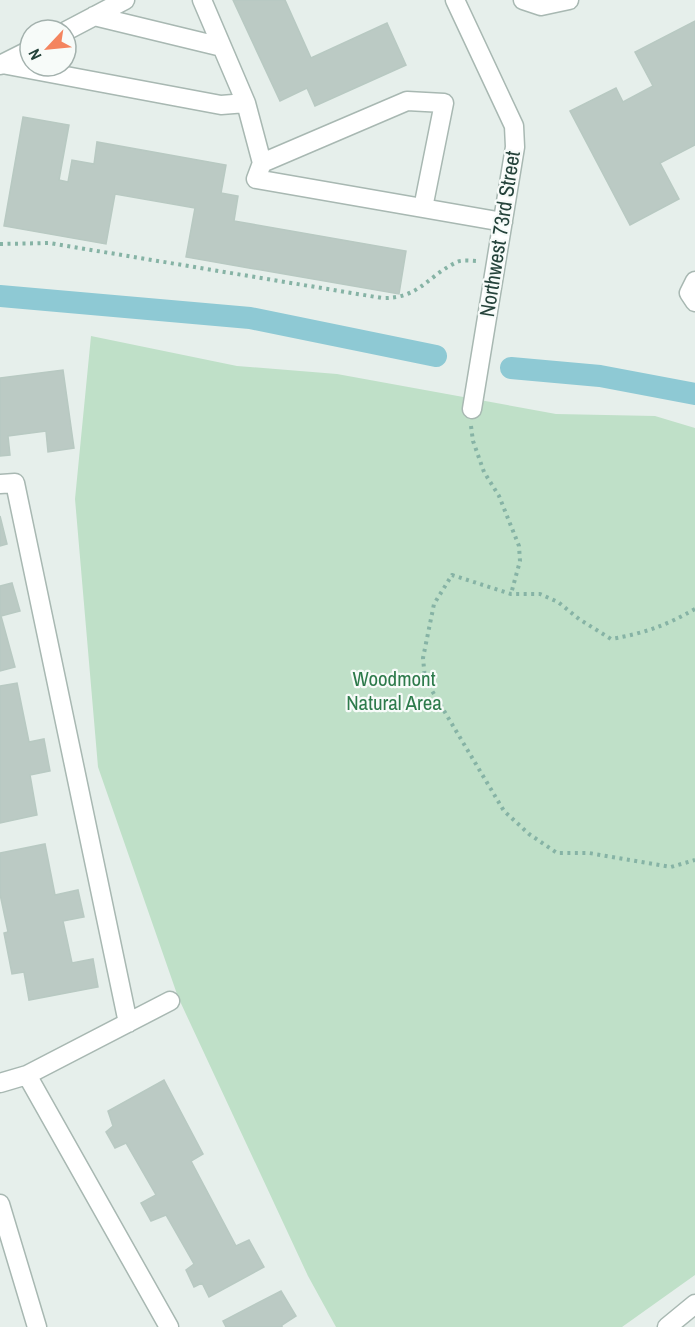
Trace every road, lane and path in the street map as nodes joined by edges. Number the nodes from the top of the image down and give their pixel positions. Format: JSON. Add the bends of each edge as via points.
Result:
{"nodes":[{"id":1,"x":125,"y":0,"type":"edge"},
{"id":2,"x":202,"y":0,"type":"edge"},
{"id":3,"x":455,"y":0,"type":"edge"},
{"id":4,"x":523,"y":0,"type":"edge"},
{"id":5,"x":569,"y":0,"type":"edge"},
{"id":6,"x":94,"y":16,"type":"junction"},
{"id":7,"x":78,"y":25,"type":"edge"},
{"id":8,"x":222,"y":47,"type":"junction"},
{"id":9,"x":18,"y":56,"type":"edge"},
{"id":10,"x":1,"y":65,"type":"edge"},
{"id":11,"x":246,"y":103,"type":"junction"},
{"id":12,"x":262,"y":163,"type":"junction"},
{"id":13,"x":423,"y":208,"type":"junction"},
{"id":14,"x":503,"y":222,"type":"junction"},
{"id":15,"x":0,"y":244,"type":"edge"},
{"id":16,"x":497,"y":262,"type":"junction"},
{"id":17,"x":695,"y":281,"type":"edge"},
{"id":18,"x":695,"y":302,"type":"edge"},
{"id":19,"x":472,"y":409,"type":"joint"},
{"id":20,"x":0,"y":484,"type":"edge"},
{"id":21,"x":511,"y":594,"type":"junction"},
{"id":22,"x":695,"y":609,"type":"edge"},
{"id":23,"x":695,"y":860,"type":"edge"},
{"id":24,"x":170,"y":1001,"type":"dead end"},
{"id":25,"x":128,"y":1023,"type":"junction"},
{"id":26,"x":27,"y":1074,"type":"junction"},
{"id":27,"x":0,"y":1083,"type":"edge"},
{"id":28,"x":0,"y":1204,"type":"edge"},
{"id":29,"x":695,"y":1304,"type":"edge"},
{"id":30,"x":37,"y":1327,"type":"edge"},
{"id":31,"x":169,"y":1327,"type":"edge"},
{"id":32,"x":667,"y":1327,"type":"edge"}],
"edges":[{"from":1,"to":6,"type":"street"},
{"from":2,"to":8,"type":"street"},
{"from":3,"to":14,"type":"street","name":"Northwest 73rd Street","via":[[514,126],[515,147]]},
{"from":4,"to":5,"type":"street","via":[[541,6]]},
{"from":6,"to":7,"type":"street"},
{"from":6,"to":8,"type":"street"},
{"from":8,"to":11,"type":"street"},
{"from":9,"to":10,"type":"street"},
{"from":10,"to":11,"type":"street","via":[[221,105]]},
{"from":11,"to":12,"type":"street"},
{"from":12,"to":13,"type":"street","via":[[256,179]]},
{"from":12,"to":13,"type":"street","via":[[407,101],[444,103]]},
{"from":13,"to":14,"type":"street"},
{"from":14,"to":16,"type":"street","name":"Northwest 73rd Street"},
{"from":15,"to":16,"type":"path","via":[[49,243],[394,299],[411,293],[456,261]]},
{"from":16,"to":19,"type":"street","name":"Northwest 73rd Street"},
{"from":17,"to":18,"type":"street","via":[[689,292]]},
{"from":19,"to":21,"type":"path","via":[[472,441],[519,546],[520,561]]},
{"from":20,"to":25,"type":"street","via":[[15,483]]},
{"from":21,"to":22,"type":"path","via":[[540,594],[558,602],[611,639],[669,624]]},
{"from":21,"to":23,"type":"path","via":[[453,575],[434,604],[423,658],[425,679],[504,811],[557,853],[671,867]]},
{"from":24,"to":25,"type":"street"},
{"from":25,"to":26,"type":"street"},
{"from":26,"to":27,"type":"street"},
{"from":26,"to":31,"type":"street"},
{"from":28,"to":30,"type":"street"},
{"from":29,"to":32,"type":"street"}]}
